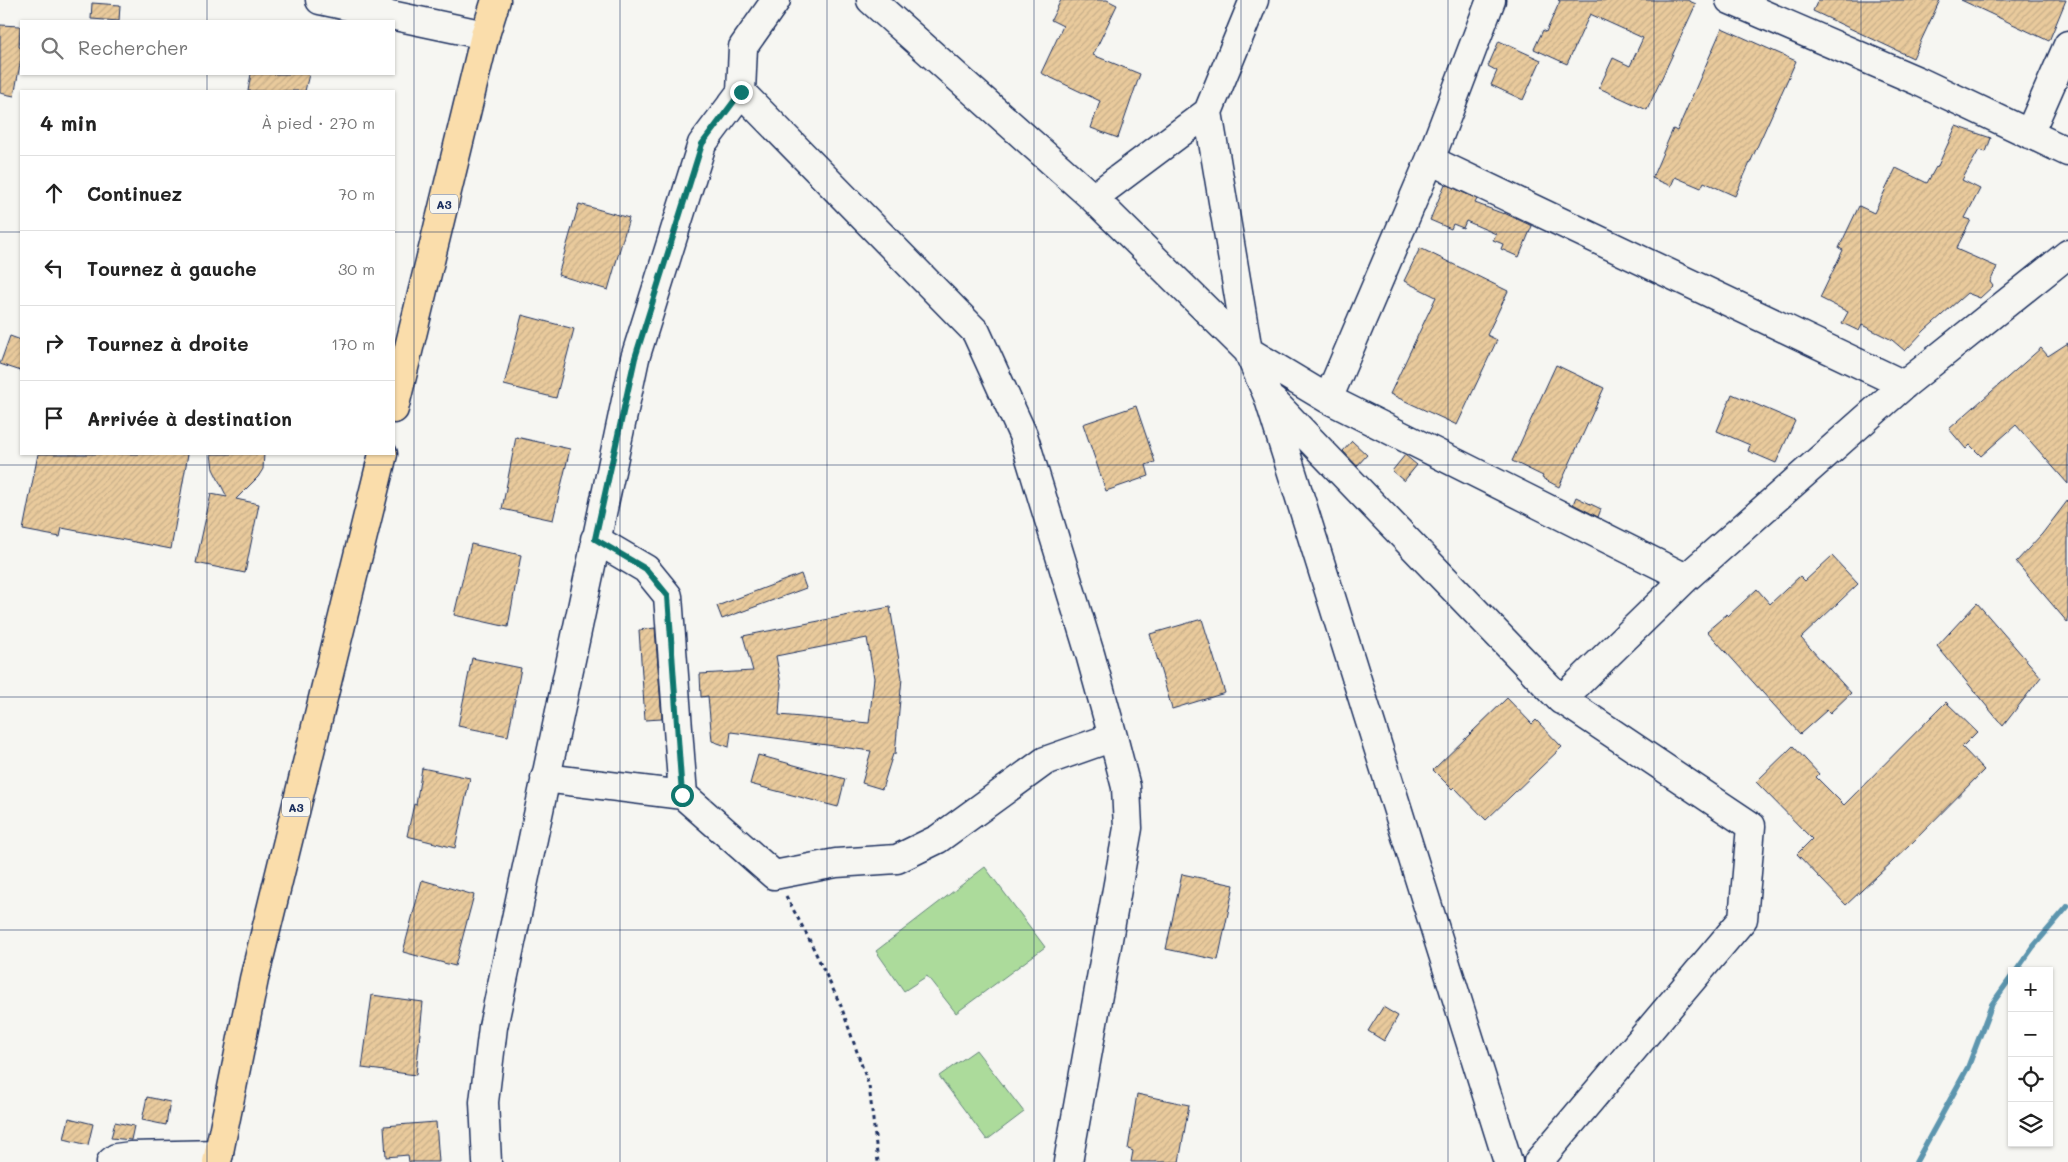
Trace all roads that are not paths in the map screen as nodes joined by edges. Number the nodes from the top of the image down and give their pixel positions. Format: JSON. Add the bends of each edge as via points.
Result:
{"nodes":[{"id":1,"x":320,"y":0,"type":"edge"},
{"id":2,"x":496,"y":0,"type":"edge"},
{"id":3,"x":776,"y":0,"type":"edge"},
{"id":4,"x":871,"y":0,"type":"edge"},
{"id":5,"x":1254,"y":0,"type":"edge"},
{"id":6,"x":1491,"y":0,"type":"edge"},
{"id":7,"x":1730,"y":0,"type":"edge"},
{"id":8,"x":485,"y":35,"type":"junction"},
{"id":9,"x":2068,"y":45,"type":"edge"},
{"id":10,"x":741,"y":92,"type":"junction"},
{"id":11,"x":1208,"y":112,"type":"junction"},
{"id":12,"x":2029,"y":134,"type":"junction"},
{"id":13,"x":2068,"y":152,"type":"edge"},
{"id":14,"x":1430,"y":160,"type":"junction"},
{"id":15,"x":1094,"y":198,"type":"junction"},
{"id":16,"x":2068,"y":254,"type":"edge"},
{"id":17,"x":1248,"y":351,"type":"junction"},
{"id":18,"x":1904,"y":385,"type":"junction"},
{"id":19,"x":1268,"y":396,"type":"junction"},
{"id":20,"x":1328,"y":400,"type":"junction"},
{"id":21,"x":395,"y":405,"type":"edge"},
{"id":22,"x":383,"y":455,"type":"edge"},
{"id":23,"x":595,"y":539,"type":"junction"},
{"id":24,"x":1686,"y":578,"type":"junction"},
{"id":25,"x":1563,"y":700,"type":"junction"},
{"id":26,"x":1113,"y":737,"type":"junction"},
{"id":27,"x":545,"y":778,"type":"junction"},
{"id":28,"x":682,"y":795,"type":"junction"},
{"id":29,"x":218,"y":1158,"type":"edge"},
{"id":30,"x":111,"y":1162,"type":"edge"},
{"id":31,"x":487,"y":1162,"type":"edge"},
{"id":32,"x":1068,"y":1162,"type":"edge"},
{"id":33,"x":1508,"y":1162,"type":"edge"},
{"id":34,"x":1538,"y":1162,"type":"edge"}],
"edges":[{"from":1,"to":8,"type":"street"},
{"from":2,"to":8,"type":"highway","number":"A3"},
{"from":3,"to":10,"type":"street","via":[[742,47]]},
{"from":4,"to":15,"type":"street"},
{"from":5,"to":11,"type":"street"},
{"from":6,"to":14,"type":"street"},
{"from":7,"to":12,"type":"street","via":[[1918,81]]},
{"from":8,"to":21,"type":"highway","number":"A3"},
{"from":9,"to":12,"type":"street"},
{"from":10,"to":23,"type":"street","via":[[702,144],[635,358]]},
{"from":10,"to":26,"type":"street","via":[[976,332],[1023,435]]},
{"from":11,"to":15,"type":"street"},
{"from":11,"to":17,"type":"street"},
{"from":12,"to":13,"type":"street"},
{"from":14,"to":18,"type":"street"},
{"from":14,"to":20,"type":"street"},
{"from":15,"to":17,"type":"street"},
{"from":16,"to":18,"type":"street"},
{"from":17,"to":19,"type":"street"},
{"from":17,"to":20,"type":"street"},
{"from":18,"to":24,"type":"street"},
{"from":19,"to":25,"type":"street"},
{"from":19,"to":33,"type":"street"},
{"from":20,"to":24,"type":"street"},
{"from":22,"to":29,"type":"highway","number":"A3","via":[[254,978]]},
{"from":23,"to":27,"type":"street"},
{"from":23,"to":28,"type":"street","via":[[646,569],[668,596]]},
{"from":24,"to":25,"type":"street"},
{"from":25,"to":34,"type":"street","via":[[1751,826],[1744,919]]},
{"from":26,"to":28,"type":"street","via":[[1045,761],[938,840],[897,859],[836,864],[774,875]]},
{"from":26,"to":32,"type":"street","via":[[1126,787],[1128,828]]},
{"from":27,"to":28,"type":"street"},
{"from":27,"to":31,"type":"street","via":[[492,1027],[484,1102]]},
{"from":29,"to":30,"type":"street","via":[[131,1156]]}]}
